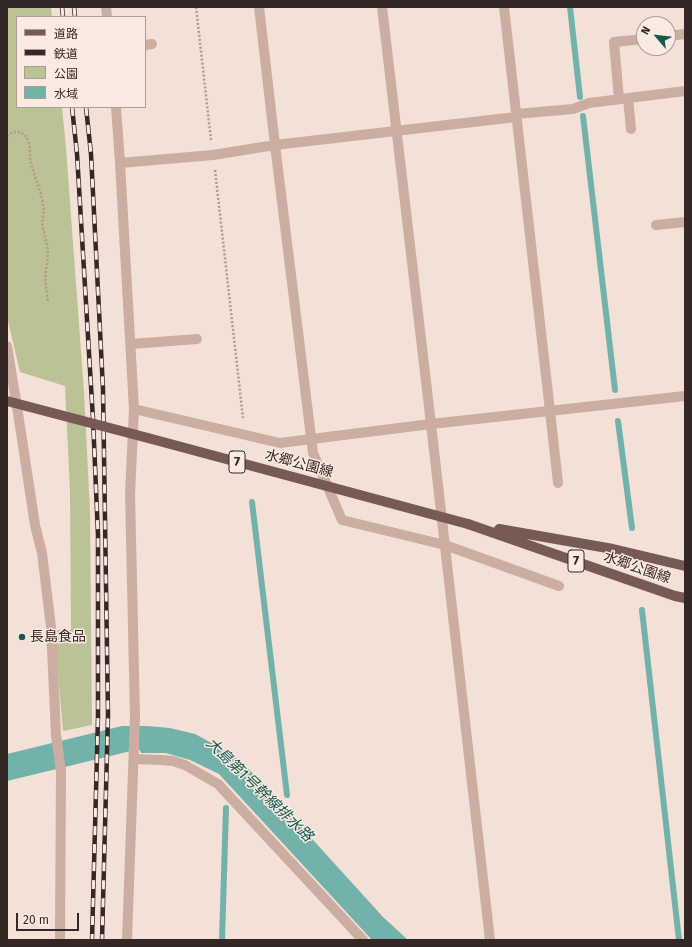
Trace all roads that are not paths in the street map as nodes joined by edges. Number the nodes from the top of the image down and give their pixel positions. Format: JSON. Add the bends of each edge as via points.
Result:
{"nodes":[{"id":1,"x":259,"y":7,"type":"edge"},
{"id":2,"x":382,"y":7,"type":"edge"},
{"id":3,"x":504,"y":7,"type":"edge"},
{"id":4,"x":636,"y":39,"type":"edge"},
{"id":5,"x":685,"y":91,"type":"edge"},
{"id":6,"x":624,"y":98,"type":"junction"},
{"id":7,"x":116,"y":108,"type":"edge"},
{"id":8,"x":516,"y":116,"type":"junction"},
{"id":9,"x":631,"y":129,"type":"dead end"},
{"id":10,"x":396,"y":131,"type":"junction"},
{"id":11,"x":275,"y":145,"type":"junction"},
{"id":12,"x":120,"y":163,"type":"junction"},
{"id":13,"x":685,"y":222,"type":"edge"},
{"id":14,"x":656,"y":226,"type":"dead end"},
{"id":15,"x":197,"y":339,"type":"dead end"},
{"id":16,"x":131,"y":344,"type":"junction"},
{"id":17,"x":7,"y":346,"type":"edge"},
{"id":18,"x":685,"y":396,"type":"edge"},
{"id":19,"x":7,"y":401,"type":"edge"},
{"id":20,"x":134,"y":408,"type":"junction"},
{"id":21,"x":550,"y":411,"type":"junction"},
{"id":22,"x":431,"y":424,"type":"junction"},
{"id":23,"x":311,"y":439,"type":"junction"},
{"id":24,"x":558,"y":483,"type":"dead end"},
{"id":25,"x":468,"y":524,"type":"junction"},
{"id":26,"x":445,"y":545,"type":"junction"},
{"id":27,"x":685,"y":566,"type":"edge"},
{"id":28,"x":559,"y":586,"type":"dead end"},
{"id":29,"x":685,"y":598,"type":"edge"},
{"id":30,"x":134,"y":755,"type":"junction"},
{"id":31,"x":60,"y":940,"type":"edge"},
{"id":32,"x":127,"y":940,"type":"edge"},
{"id":33,"x":363,"y":940,"type":"edge"},
{"id":34,"x":490,"y":940,"type":"edge"}],
"edges":[{"from":1,"to":11,"type":"street"},
{"from":2,"to":10,"type":"street"},
{"from":3,"to":8,"type":"street"},
{"from":4,"to":6,"type":"street","via":[[614,42]]},
{"from":5,"to":6,"type":"street"},
{"from":6,"to":8,"type":"street","via":[[589,102],[573,109]]},
{"from":6,"to":9,"type":"street"},
{"from":7,"to":12,"type":"street"},
{"from":8,"to":10,"type":"street"},
{"from":8,"to":21,"type":"street"},
{"from":10,"to":11,"type":"street"},
{"from":10,"to":22,"type":"street"},
{"from":11,"to":12,"type":"street","via":[[213,155]]},
{"from":11,"to":23,"type":"street"},
{"from":12,"to":16,"type":"street"},
{"from":13,"to":14,"type":"street"},
{"from":15,"to":16,"type":"street"},
{"from":16,"to":20,"type":"street"},
{"from":17,"to":31,"type":"street","via":[[35,525],[42,553],[51,627],[60,771]]},
{"from":18,"to":21,"type":"street"},
{"from":19,"to":25,"type":"main road","name":"水郷公園線","number":"7","bridge":true},
{"from":20,"to":23,"type":"street","via":[[280,443]]},
{"from":20,"to":30,"type":"street","via":[[130,494]]},
{"from":21,"to":22,"type":"street"},
{"from":21,"to":24,"type":"street"},
{"from":22,"to":23,"type":"street"},
{"from":22,"to":26,"type":"street"},
{"from":23,"to":26,"type":"street","via":[[313,453],[342,520]]},
{"from":25,"to":27,"type":"main road","name":"水郷公園線","number":"7","via":[[613,549]]},
{"from":25,"to":29,"type":"main road","name":"水郷公園線","number":"7"},
{"from":26,"to":28,"type":"street"},
{"from":26,"to":34,"type":"street"},
{"from":30,"to":32,"type":"street"},
{"from":30,"to":33,"type":"street","via":[[185,765],[218,784]]}]}
